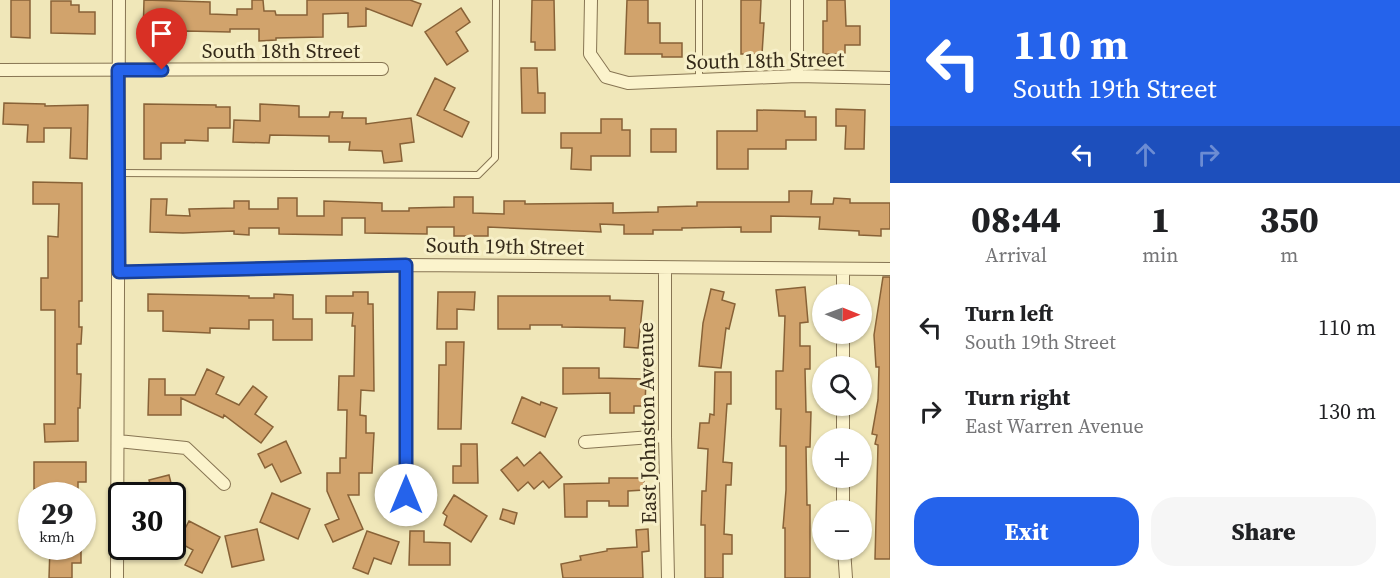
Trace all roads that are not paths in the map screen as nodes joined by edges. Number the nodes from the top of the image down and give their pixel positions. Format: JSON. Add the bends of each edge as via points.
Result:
{"nodes":[{"id":1,"x":119,"y":0,"type":"edge"},
{"id":2,"x":496,"y":0,"type":"edge"},
{"id":3,"x":591,"y":0,"type":"edge"},
{"id":4,"x":699,"y":0,"type":"edge"},
{"id":5,"x":797,"y":0,"type":"edge"},
{"id":6,"x":382,"y":69,"type":"dead end"},
{"id":7,"x":0,"y":70,"type":"edge"},
{"id":8,"x":118,"y":70,"type":"junction"},
{"id":9,"x":797,"y":76,"type":"junction"},
{"id":10,"x":890,"y":78,"type":"edge"},
{"id":11,"x":699,"y":80,"type":"junction"},
{"id":12,"x":118,"y":173,"type":"junction"},
{"id":13,"x":406,"y":265,"type":"junction"},
{"id":14,"x":665,"y":268,"type":"junction"},
{"id":15,"x":843,"y":269,"type":"junction"},
{"id":16,"x":890,"y":269,"type":"edge"},
{"id":17,"x":119,"y":272,"type":"junction"},
{"id":18,"x":843,"y":284,"type":"edge"},
{"id":19,"x":665,"y":436,"type":"junction"},
{"id":20,"x":118,"y":441,"type":"junction"},
{"id":21,"x":585,"y":442,"type":"dead end"},
{"id":22,"x":224,"y":484,"type":"dead end"},
{"id":23,"x":406,"y":495,"type":"dead end"},
{"id":24,"x":845,"y":560,"type":"edge"},
{"id":25,"x":117,"y":578,"type":"edge"},
{"id":26,"x":669,"y":578,"type":"edge"},
{"id":27,"x":846,"y":578,"type":"edge"}],
"edges":[{"from":1,"to":8,"type":"street"},
{"from":2,"to":12,"type":"lane","via":[[495,158],[478,175]]},
{"from":3,"to":11,"type":"street","name":"South 18th Street","via":[[590,54],[606,77],[628,83]]},
{"from":4,"to":11,"type":"lane"},
{"from":5,"to":9,"type":"street"},
{"from":6,"to":8,"type":"street","name":"South 18th Street"},
{"from":7,"to":8,"type":"street","name":"South 18th Street"},
{"from":8,"to":12,"type":"street"},
{"from":9,"to":10,"type":"street","name":"South 18th Street"},
{"from":9,"to":11,"type":"street","name":"South 18th Street"},
{"from":12,"to":17,"type":"street"},
{"from":13,"to":14,"type":"street","name":"South 19th Street"},
{"from":13,"to":17,"type":"street","name":"South 19th Street"},
{"from":13,"to":23,"type":"street"},
{"from":14,"to":15,"type":"street","name":"South 19th Street"},
{"from":14,"to":19,"type":"street","name":"East Johnston Avenue"},
{"from":15,"to":16,"type":"street","name":"South 19th Street"},
{"from":15,"to":18,"type":"street"},
{"from":17,"to":20,"type":"street"},
{"from":19,"to":21,"type":"street"},
{"from":19,"to":26,"type":"street","name":"East Johnston Avenue"},
{"from":20,"to":22,"type":"street","via":[[186,448]]},
{"from":20,"to":25,"type":"street"},
{"from":24,"to":27,"type":"street"}]}
